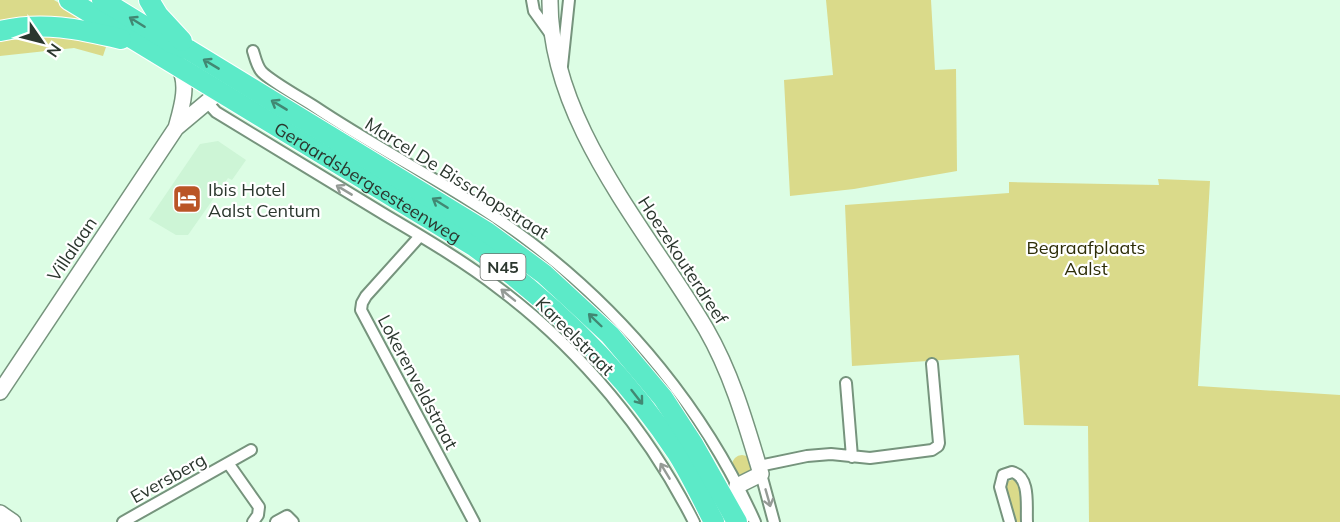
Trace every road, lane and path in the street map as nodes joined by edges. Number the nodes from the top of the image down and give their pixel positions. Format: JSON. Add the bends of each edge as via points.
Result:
{"nodes":[{"id":1,"x":69,"y":0,"type":"edge"},
{"id":2,"x":102,"y":0,"type":"edge"},
{"id":3,"x":149,"y":0,"type":"edge"},
{"id":4,"x":532,"y":0,"type":"edge"},
{"id":5,"x":550,"y":0,"type":"edge"},
{"id":6,"x":569,"y":0,"type":"edge"},
{"id":7,"x":0,"y":31,"type":"edge"},
{"id":8,"x":552,"y":36,"type":"junction"},
{"id":9,"x":145,"y":46,"type":"junction"},
{"id":10,"x":253,"y":51,"type":"dead end"},
{"id":11,"x":183,"y":58,"type":"junction"},
{"id":12,"x":561,"y":72,"type":"junction"},
{"id":13,"x":213,"y":97,"type":"junction"},
{"id":14,"x":176,"y":128,"type":"junction"},
{"id":15,"x":420,"y":236,"type":"junction"},
{"id":16,"x":932,"y":363,"type":"dead end"},
{"id":17,"x":846,"y":383,"type":"dead end"},
{"id":18,"x":0,"y":392,"type":"edge"},
{"id":19,"x":251,"y":450,"type":"dead end"},
{"id":20,"x":852,"y":457,"type":"junction"},
{"id":21,"x":228,"y":463,"type":"junction"},
{"id":22,"x":760,"y":470,"type":"junction"},
{"id":23,"x":738,"y":484,"type":"junction"},
{"id":24,"x":0,"y":513,"type":"edge"},
{"id":25,"x":258,"y":520,"type":"edge"},
{"id":26,"x":13,"y":522,"type":"edge"},
{"id":27,"x":123,"y":522,"type":"edge"},
{"id":28,"x":276,"y":522,"type":"edge"},
{"id":29,"x":293,"y":522,"type":"edge"},
{"id":30,"x":474,"y":522,"type":"edge"},
{"id":31,"x":694,"y":522,"type":"edge"},
{"id":32,"x":714,"y":522,"type":"edge"},
{"id":33,"x":736,"y":522,"type":"edge"},
{"id":34,"x":745,"y":522,"type":"edge"},
{"id":35,"x":755,"y":522,"type":"edge"},
{"id":36,"x":774,"y":522,"type":"edge"},
{"id":37,"x":1010,"y":522,"type":"edge"},
{"id":38,"x":1026,"y":522,"type":"edge"}],
"edges":[{"from":1,"to":9,"type":"highway","name":"Geraardsbergsesteenweg","number":"N45"},
{"from":11,"to":2,"type":"highway","name":"Geraardsbergsesteenweg","number":"N45","one_way":true,"via":[[172,43]]},
{"from":3,"to":11,"type":"highway"},
{"from":4,"to":8,"type":"street","name":"Hoezekouterdreef","via":[[534,11]]},
{"from":5,"to":8,"type":"street","name":"Hoezekouterdreef"},
{"from":6,"to":12,"type":"street","name":"Hoezekouterdreef"},
{"from":7,"to":9,"type":"highway","via":[[66,26]]},
{"from":8,"to":12,"type":"street","name":"Hoezekouterdreef"},
{"from":9,"to":11,"type":"highway","name":"Geraardsbergsesteenweg","number":"N45"},
{"from":10,"to":23,"type":"street","name":"Marcel De Bisschopstraat","via":[[261,71],[495,217],[555,261],[649,354],[676,388]]},
{"from":11,"to":13,"type":"highway","name":"Geraardsbergsesteenweg","number":"N45"},
{"from":11,"to":14,"type":"street","name":"Villalaan","via":[[183,105]]},
{"from":33,"to":11,"type":"highway","name":"Geraardsbergsesteenweg","number":"N45","one_way":true,"via":[[663,398],[610,335],[544,274],[487,232]]},
{"from":12,"to":22,"type":"street","name":"Hoezekouterdreef","via":[[576,115],[604,170],[719,354]]},
{"from":13,"to":14,"type":"street","name":"Villalaan"},
{"from":15,"to":13,"type":"street","name":"Kareelstraat","one_way":true,"via":[[216,112]]},
{"from":13,"to":32,"type":"highway","name":"Geraardsbergsesteenweg","number":"N45","one_way":true,"via":[[475,248],[531,289],[596,349],[641,402],[678,455]]},
{"from":14,"to":18,"type":"street","name":"Villalaan"},
{"from":15,"to":30,"type":"street","name":"Lokerenveldstraat","via":[[366,296],[361,310]]},
{"from":31,"to":15,"type":"street","name":"Kareelstraat","one_way":true,"via":[[631,421],[572,352],[502,290]]},
{"from":16,"to":20,"type":"street","via":[[938,446],[870,458]]},
{"from":17,"to":20,"type":"street"},
{"from":19,"to":21,"type":"street","name":"Eversberg"},
{"from":20,"to":22,"type":"street","via":[[823,455]]},
{"from":21,"to":25,"type":"street","name":"Eversberg","via":[[259,507]]},
{"from":21,"to":27,"type":"street","name":"Eversberg"},
{"from":22,"to":23,"type":"street"},
{"from":22,"to":36,"type":"street","name":"Hoezekouterdreef","one_way":true},
{"from":23,"to":34,"type":"street","via":[[735,498]]},
{"from":23,"to":35,"type":"street"},
{"from":24,"to":26,"type":"street"},
{"from":28,"to":29,"type":"street","via":[[286,516]]},
{"from":37,"to":38,"type":"street","via":[[999,485],[1010,472],[1019,474],[1024,481]]}]}
